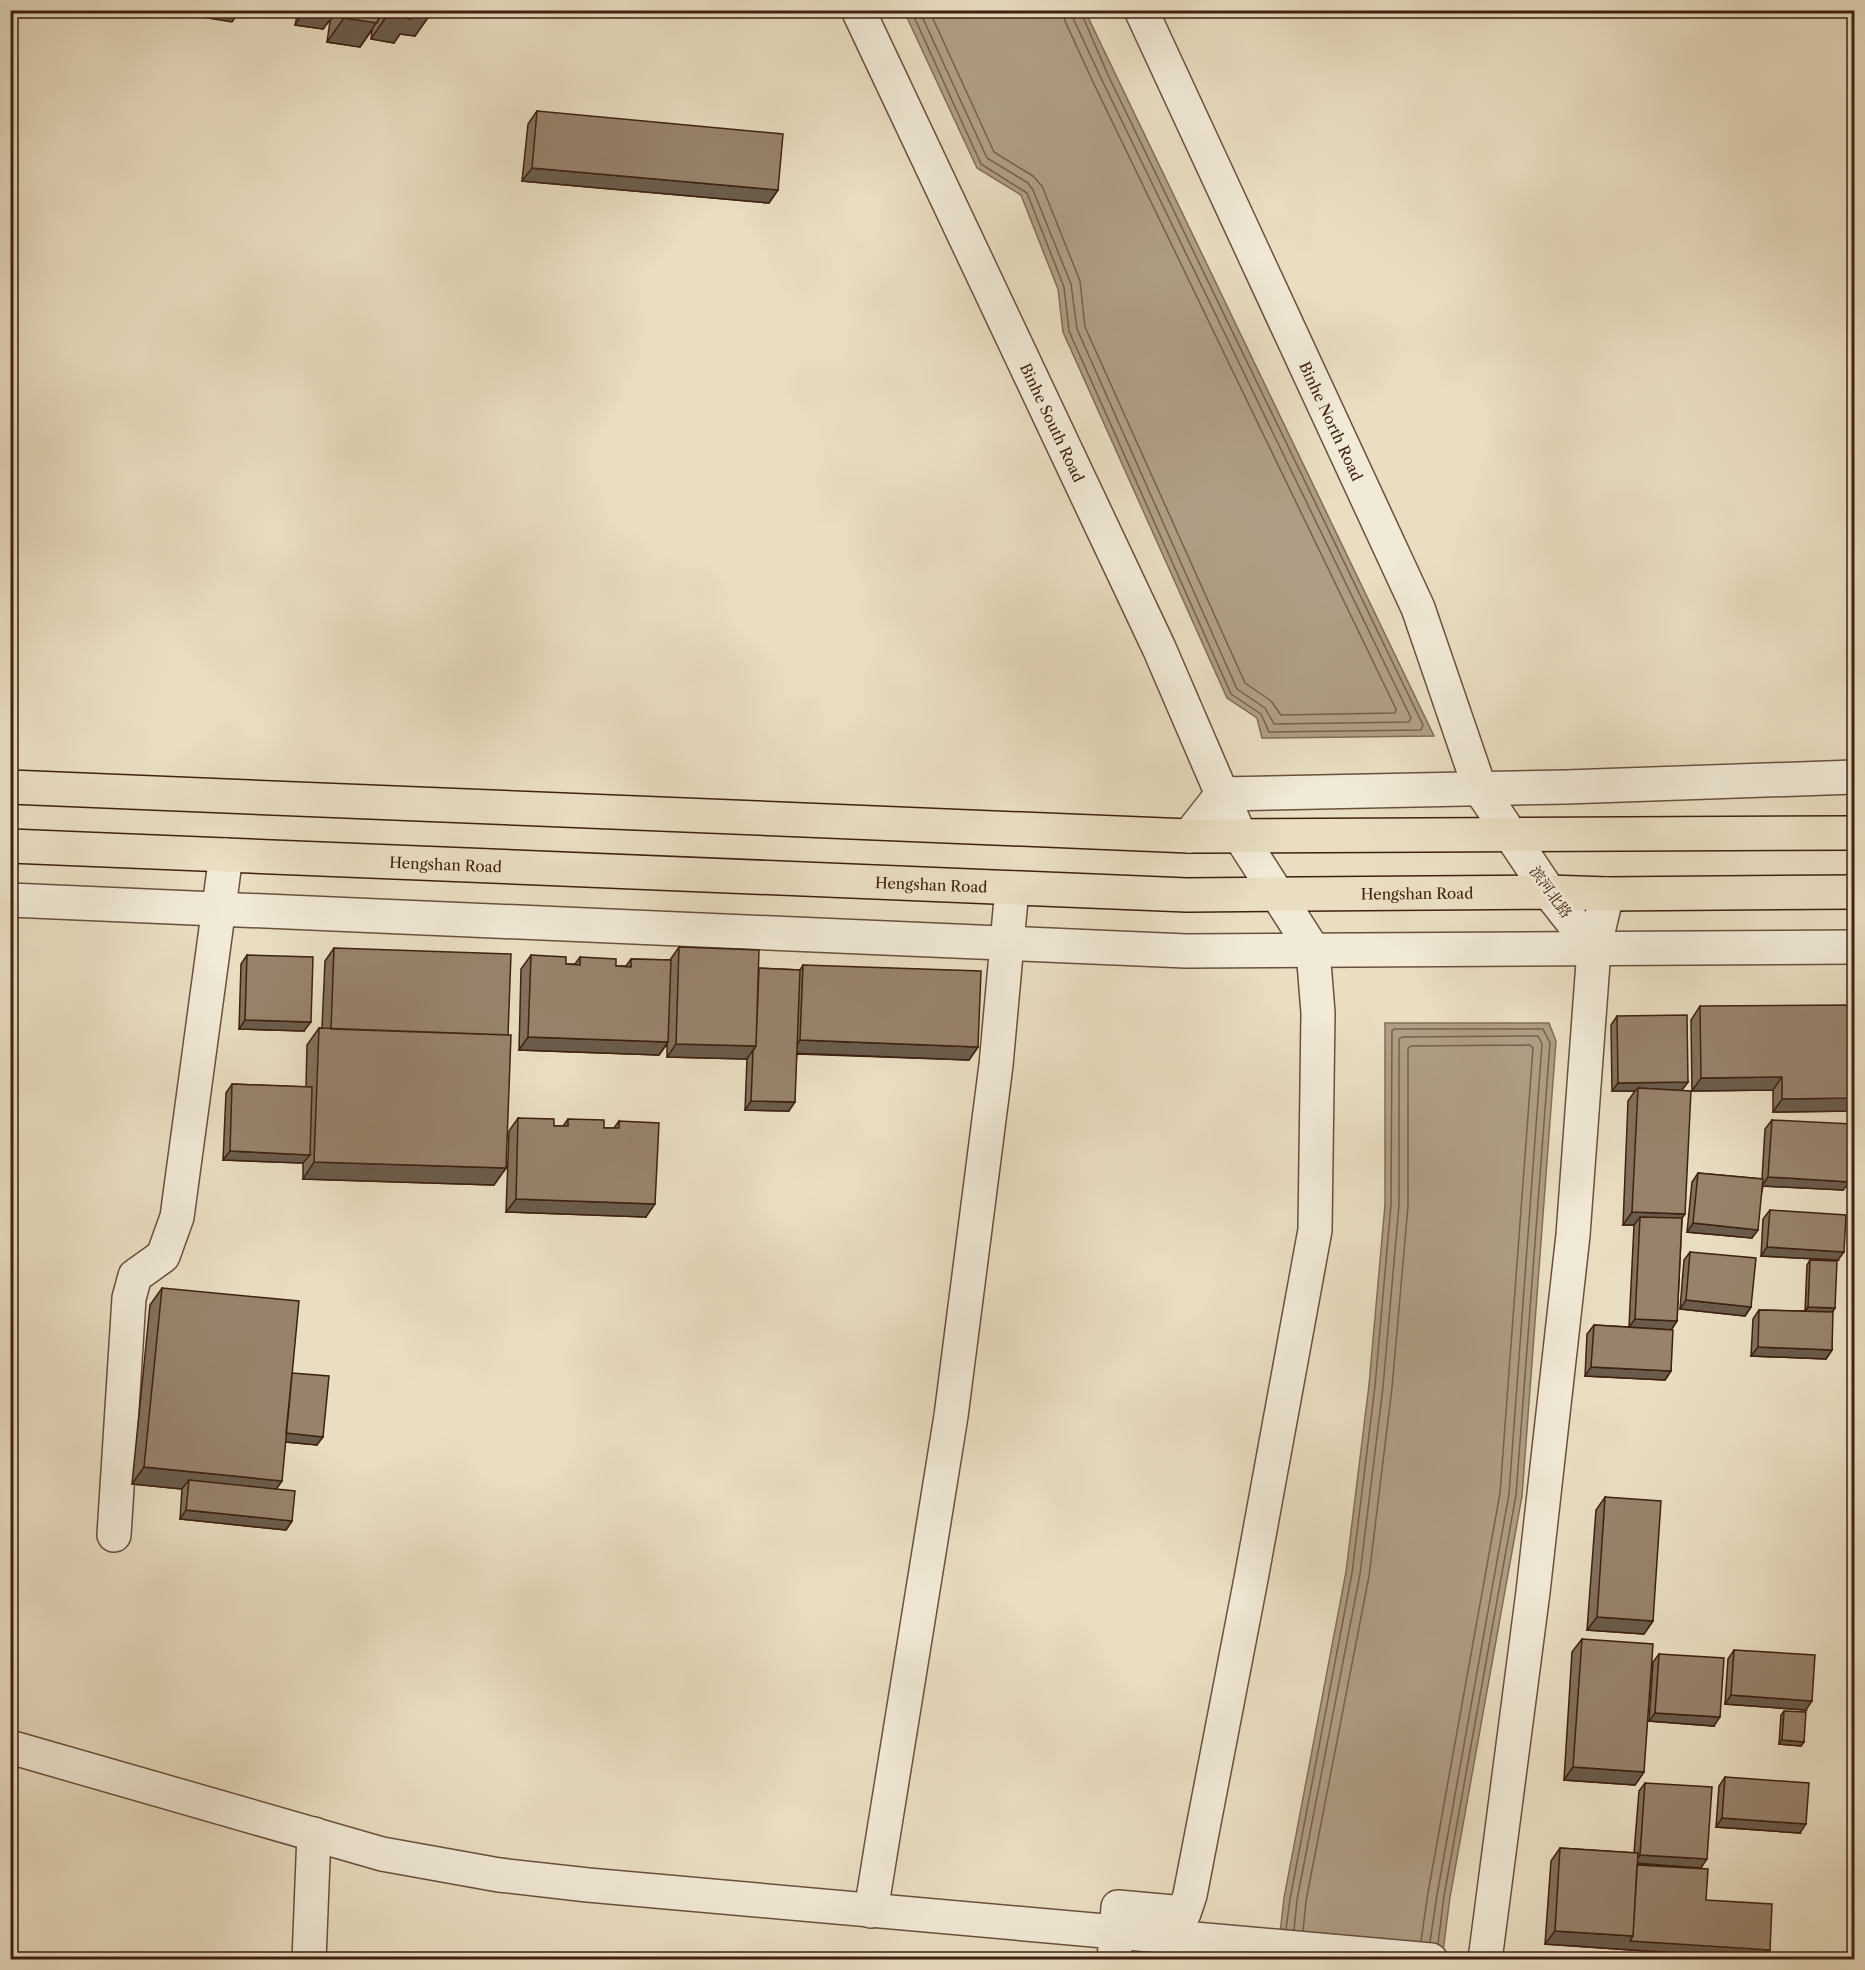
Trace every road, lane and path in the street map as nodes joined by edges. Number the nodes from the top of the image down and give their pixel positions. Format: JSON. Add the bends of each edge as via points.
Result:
{"nodes":[{"id":1,"x":858,"y":10,"type":"edge"},
{"id":2,"x":1141,"y":10,"type":"edge"},
{"id":3,"x":1854,"y":777,"type":"edge"},
{"id":4,"x":10,"y":787,"type":"edge"},
{"id":5,"x":1480,"y":789,"type":"junction"},
{"id":6,"x":1222,"y":794,"type":"junction"},
{"id":7,"x":1854,"y":833,"type":"edge"},
{"id":8,"x":1510,"y":834,"type":"junction"},
{"id":9,"x":1189,"y":836,"type":"junction"},
{"id":10,"x":1240,"y":836,"type":"junction"},
{"id":11,"x":10,"y":846,"type":"edge"},
{"id":12,"x":226,"y":855,"type":"junction"},
{"id":13,"x":1012,"y":888,"type":"junction"},
{"id":14,"x":1549,"y":892,"type":"junction"},
{"id":15,"x":1854,"y":892,"type":"edge"},
{"id":16,"x":1607,"y":894,"type":"junction"},
{"id":17,"x":1277,"y":895,"type":"junction"},
{"id":18,"x":10,"y":900,"type":"edge"},
{"id":19,"x":218,"y":909,"type":"junction"},
{"id":20,"x":1007,"y":943,"type":"junction"},
{"id":21,"x":1854,"y":947,"type":"edge"},
{"id":22,"x":1594,"y":949,"type":"junction"},
{"id":23,"x":1313,"y":950,"type":"junction"},
{"id":24,"x":114,"y":1534,"type":"dead end"},
{"id":25,"x":10,"y":1747,"type":"edge"},
{"id":26,"x":314,"y":1834,"type":"junction"},
{"id":27,"x":872,"y":1911,"type":"junction"},
{"id":28,"x":1115,"y":1946,"type":"edge"},
{"id":29,"x":309,"y":1959,"type":"edge"},
{"id":30,"x":1431,"y":1959,"type":"edge"},
{"id":31,"x":1485,"y":1959,"type":"edge"}],
"edges":[{"from":1,"to":6,"type":"street","name":"Binhe South Road","via":[[1154,637]]},
{"from":2,"to":5,"type":"street","name":"Binhe North Road","via":[[1418,608]]},
{"from":3,"to":5,"type":"street"},
{"from":4,"to":9,"type":"main road"},
{"from":5,"to":6,"type":"street"},
{"from":5,"to":8,"type":"street","name":"Binhe North Road"},
{"from":6,"to":9,"type":"street"},
{"from":6,"to":10,"type":"street","name":"Binhe South Road"},
{"from":7,"to":8,"type":"main road"},
{"from":8,"to":10,"type":"main road"},
{"from":8,"to":14,"type":"street","name":"滨河北路"},
{"from":9,"to":10,"type":"main road"},
{"from":10,"to":17,"type":"street","name":"Binhe South Road"},
{"from":11,"to":12,"type":"main road","name":"Hengshan Road"},
{"from":12,"to":13,"type":"main road","name":"Hengshan Road"},
{"from":12,"to":19,"type":"street"},
{"from":13,"to":17,"type":"main road","name":"Hengshan Road"},
{"from":13,"to":20,"type":"street"},
{"from":14,"to":16,"type":"main road","name":"Hengshan Road"},
{"from":14,"to":17,"type":"main road","name":"Hengshan Road"},
{"from":14,"to":22,"type":"street","name":"滨河北路"},
{"from":15,"to":16,"type":"main road","name":"Hengshan Road"},
{"from":16,"to":22,"type":"street"},
{"from":17,"to":23,"type":"street","name":"Binhe South Road"},
{"from":18,"to":19,"type":"street"},
{"from":19,"to":20,"type":"street"},
{"from":19,"to":24,"type":"street","via":[[177,1217],[163,1256],[135,1276],[129,1298]]},
{"from":20,"to":23,"type":"street","via":[[1186,951]]},
{"from":20,"to":27,"type":"street","via":[[996,1065],[951,1416]]},
{"from":21,"to":22,"type":"street"},
{"from":22,"to":23,"type":"street"},
{"from":22,"to":31,"type":"street","via":[[1574,1235]]},
{"from":23,"to":28,"type":"street","via":[[1318,1013],[1314,1230],[1190,1895],[1184,1912],[1118,1907]]},
{"from":25,"to":26,"type":"street"},
{"from":26,"to":27,"type":"street","via":[[382,1854],[499,1875]]},
{"from":26,"to":29,"type":"street"},
{"from":27,"to":28,"type":"street"},
{"from":28,"to":30,"type":"street","via":[[1260,1944]]}]}
